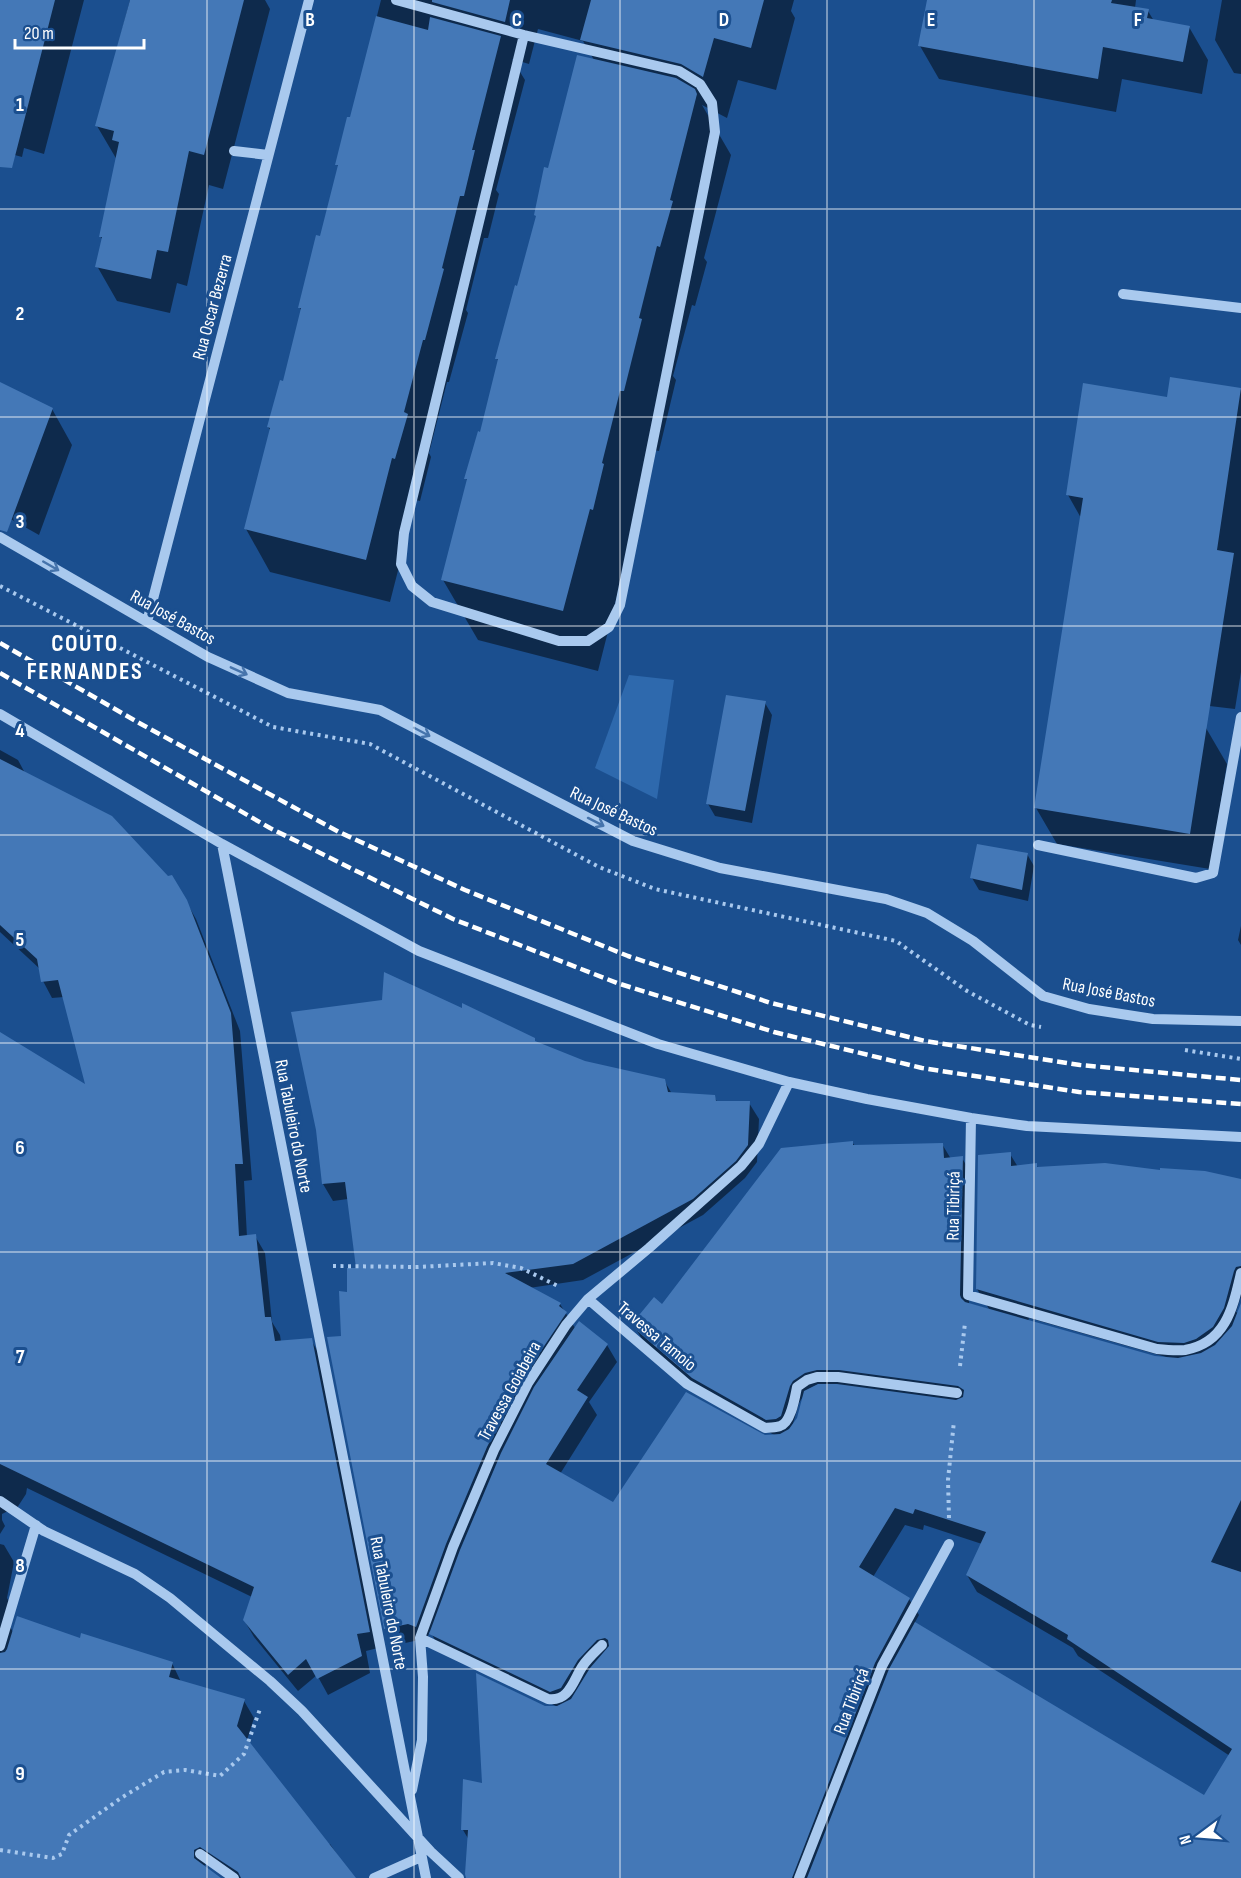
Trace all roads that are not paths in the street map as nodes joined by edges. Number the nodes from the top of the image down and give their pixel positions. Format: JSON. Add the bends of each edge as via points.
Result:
{"nodes":[{"id":1,"x":309,"y":0,"type":"edge"},
{"id":2,"x":396,"y":0,"type":"edge"},
{"id":3,"x":524,"y":35,"type":"junction"},
{"id":4,"x":234,"y":151,"type":"dead end"},
{"id":5,"x":268,"y":155,"type":"junction"},
{"id":6,"x":1123,"y":294,"type":"dead end"},
{"id":7,"x":1241,"y":308,"type":"edge"},
{"id":8,"x":0,"y":537,"type":"edge"},
{"id":9,"x":147,"y":622,"type":"junction"},
{"id":10,"x":0,"y":714,"type":"edge"},
{"id":11,"x":1241,"y":717,"type":"edge"},
{"id":12,"x":222,"y":844,"type":"junction"},
{"id":13,"x":1038,"y":845,"type":"dead end"},
{"id":14,"x":1241,"y":1021,"type":"edge"},
{"id":15,"x":789,"y":1082,"type":"junction"},
{"id":16,"x":971,"y":1118,"type":"junction"},
{"id":17,"x":1241,"y":1137,"type":"edge"},
{"id":18,"x":1241,"y":1273,"type":"edge"},
{"id":19,"x":588,"y":1299,"type":"junction"},
{"id":20,"x":957,"y":1393,"type":"dead end"},
{"id":21,"x":0,"y":1501,"type":"edge"},
{"id":22,"x":36,"y":1525,"type":"junction"},
{"id":23,"x":949,"y":1544,"type":"dead end"},
{"id":24,"x":420,"y":1638,"type":"junction"},
{"id":25,"x":602,"y":1645,"type":"dead end"},
{"id":26,"x":0,"y":1646,"type":"edge"},
{"id":27,"x":411,"y":1796,"type":"junction"},
{"id":28,"x":418,"y":1837,"type":"junction"},
{"id":29,"x":200,"y":1854,"type":"dead end"},
{"id":30,"x":421,"y":1857,"type":"junction"},
{"id":31,"x":234,"y":1878,"type":"edge"},
{"id":32,"x":374,"y":1878,"type":"edge"},
{"id":33,"x":426,"y":1878,"type":"edge"},
{"id":34,"x":459,"y":1878,"type":"edge"},
{"id":35,"x":799,"y":1878,"type":"edge"}],
"edges":[{"from":1,"to":5,"type":"street","name":"Rua Oscar Bezerra"},
{"from":2,"to":3,"type":"street"},
{"from":3,"to":3,"type":"street","via":[[679,71],[700,84],[712,103],[715,132],[620,605],[609,627],[588,641],[559,641],[432,602],[412,586],[401,564],[404,533]]},
{"from":4,"to":5,"type":"street"},
{"from":5,"to":9,"type":"street","name":"Rua Oscar Bezerra"},
{"from":6,"to":7,"type":"street"},
{"from":8,"to":9,"type":"street","name":"Rua José Bastos","one_way":true},
{"from":9,"to":14,"type":"street","name":"Rua José Bastos","one_way":true,"via":[[208,657],[288,693],[380,710],[633,841],[720,868],[886,899],[927,913],[973,941],[1042,996],[1089,1009],[1153,1019]]},
{"from":10,"to":12,"type":"street"},
{"from":11,"to":13,"type":"street","via":[[1213,873],[1196,878]]},
{"from":12,"to":15,"type":"street","via":[[419,951],[658,1044]]},
{"from":12,"to":27,"type":"street","name":"Rua Tabuleiro do Norte"},
{"from":15,"to":16,"type":"street"},
{"from":15,"to":19,"type":"street","name":"Travessa Goiabeira","via":[[759,1144],[741,1166]]},
{"from":16,"to":17,"type":"street","via":[[1026,1126]]},
{"from":16,"to":18,"type":"street","name":"Rua Tibiriçá","via":[[968,1295],[1157,1349],[1184,1350],[1213,1339],[1221,1329],[1233,1306]]},
{"from":19,"to":20,"type":"street","name":"Travessa Tamoio","via":[[687,1384],[765,1428],[784,1424],[792,1411],[797,1387],[817,1377]]},
{"from":19,"to":24,"type":"street","name":"Travessa Goiabeira","via":[[528,1383],[494,1450]]},
{"from":21,"to":22,"type":"street"},
{"from":22,"to":26,"type":"street"},
{"from":22,"to":28,"type":"street","via":[[135,1574],[170,1598],[302,1711]]},
{"from":23,"to":35,"type":"street","name":"Rua Tibiriçá","via":[[882,1666]]},
{"from":24,"to":25,"type":"street","via":[[554,1700],[569,1692],[582,1667]]},
{"from":24,"to":27,"type":"street","name":"Travessa Goiabeira","via":[[422,1740]]},
{"from":27,"to":28,"type":"street","name":"Rua Tabuleiro do Norte"},
{"from":28,"to":30,"type":"street"},
{"from":28,"to":34,"type":"street"},
{"from":29,"to":31,"type":"street"},
{"from":30,"to":32,"type":"street"},
{"from":30,"to":33,"type":"street"}]}
